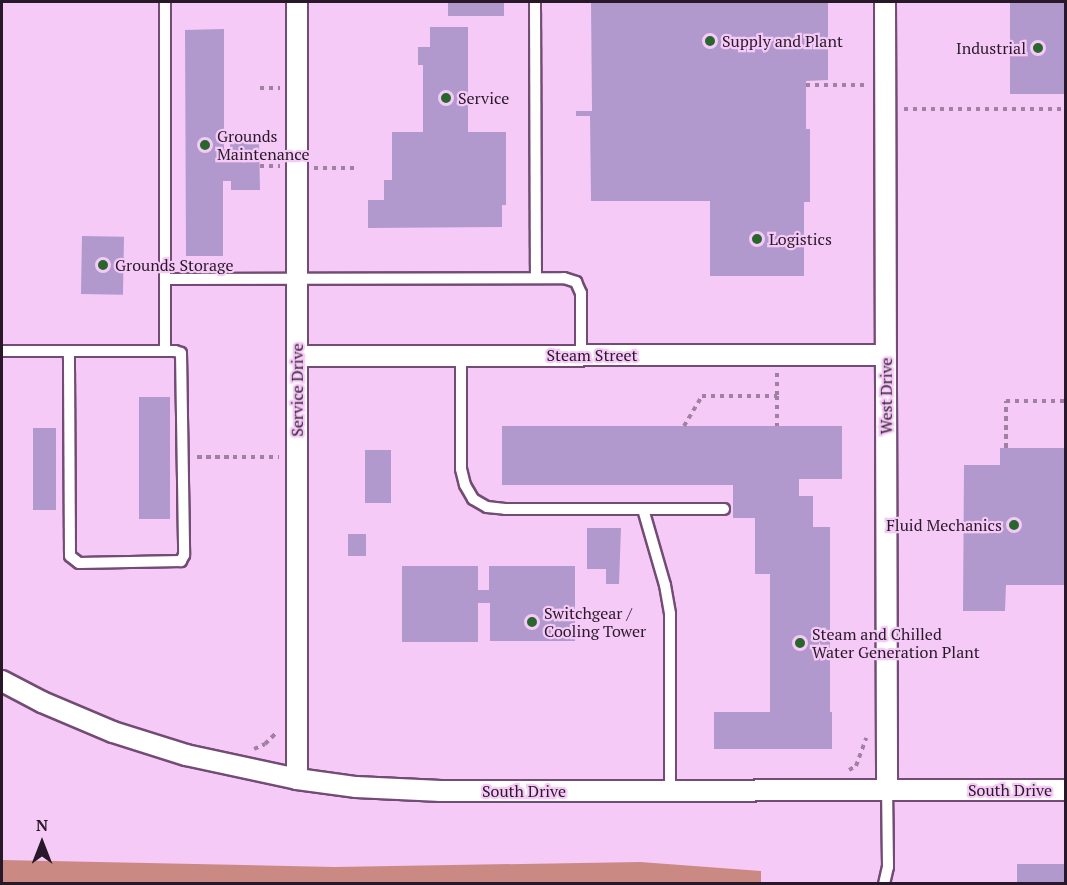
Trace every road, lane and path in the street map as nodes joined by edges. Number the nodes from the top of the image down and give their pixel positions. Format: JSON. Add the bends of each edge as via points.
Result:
{"nodes":[{"id":1,"x":165,"y":2,"type":"edge"},
{"id":2,"x":297,"y":2,"type":"edge"},
{"id":3,"x":535,"y":2,"type":"edge"},
{"id":4,"x":885,"y":2,"type":"edge"},
{"id":5,"x":806,"y":85,"type":"dead end"},
{"id":6,"x":876,"y":85,"type":"dead end"},
{"id":7,"x":1065,"y":109,"type":"edge"},
{"id":8,"x":897,"y":110,"type":"dead end"},
{"id":9,"x":260,"y":166,"type":"dead end"},
{"id":10,"x":288,"y":166,"type":"dead end"},
{"id":11,"x":310,"y":168,"type":"dead end"},
{"id":12,"x":355,"y":168,"type":"dead end"},
{"id":13,"x":297,"y":278,"type":"junction"},
{"id":14,"x":536,"y":278,"type":"junction"},
{"id":15,"x":165,"y":279,"type":"junction"},
{"id":16,"x":2,"y":351,"type":"edge"},
{"id":17,"x":69,"y":351,"type":"junction"},
{"id":18,"x":165,"y":351,"type":"junction"},
{"id":19,"x":581,"y":354,"type":"junction"},
{"id":20,"x":461,"y":355,"type":"junction"},
{"id":21,"x":886,"y":355,"type":"junction"},
{"id":22,"x":297,"y":356,"type":"junction"},
{"id":23,"x":1065,"y":401,"type":"edge"},
{"id":24,"x":684,"y":426,"type":"dead end"},
{"id":25,"x":777,"y":426,"type":"dead end"},
{"id":26,"x":280,"y":446,"type":"dead end"},
{"id":27,"x":1006,"y":448,"type":"dead end"},
{"id":28,"x":184,"y":457,"type":"junction"},
{"id":29,"x":286,"y":458,"type":"junction"},
{"id":30,"x":643,"y":509,"type":"junction"},
{"id":31,"x":724,"y":509,"type":"dead end"},
{"id":32,"x":2,"y":681,"type":"edge"},
{"id":33,"x":279,"y":728,"type":"dead end"},
{"id":34,"x":250,"y":750,"type":"dead end"},
{"id":35,"x":297,"y":779,"type":"junction"},
{"id":36,"x":670,"y":790,"type":"junction"},
{"id":37,"x":887,"y":790,"type":"junction"},
{"id":38,"x":1065,"y":790,"type":"edge"},
{"id":39,"x":885,"y":884,"type":"edge"}],
"edges":[{"from":1,"to":15,"type":"lane"},
{"from":2,"to":13,"type":"street","name":"Service Drive"},
{"from":3,"to":14,"type":"lane"},
{"from":4,"to":21,"type":"street","name":"West Drive"},
{"from":5,"to":6,"type":"path"},
{"from":7,"to":8,"type":"path"},
{"from":9,"to":10,"type":"path"},
{"from":11,"to":12,"type":"path"},
{"from":13,"to":14,"type":"lane"},
{"from":13,"to":15,"type":"lane"},
{"from":13,"to":22,"type":"street","name":"Service Drive"},
{"from":14,"to":19,"type":"lane","via":[[564,278],[579,287]]},
{"from":15,"to":18,"type":"lane"},
{"from":16,"to":17,"type":"lane"},
{"from":17,"to":18,"type":"lane"},
{"from":17,"to":28,"type":"lane","via":[[72,559],[181,561]]},
{"from":18,"to":28,"type":"lane","via":[[178,351],[183,358]]},
{"from":19,"to":20,"type":"street","name":"Steam Street"},
{"from":19,"to":21,"type":"street","name":"Steam Street"},
{"from":20,"to":22,"type":"street","name":"Steam Street"},
{"from":20,"to":30,"type":"lane","via":[[461,470],[473,499],[487,507],[505,509]]},
{"from":21,"to":37,"type":"street","name":"West Drive"},
{"from":22,"to":29,"type":"street","name":"Service Drive"},
{"from":23,"to":27,"type":"path","via":[[1006,402]]},
{"from":24,"to":25,"type":"path","via":[[702,396],[777,396]]},
{"from":26,"to":29,"type":"path"},
{"from":28,"to":29,"type":"path"},
{"from":29,"to":35,"type":"street","name":"Service Drive"},
{"from":30,"to":31,"type":"lane"},
{"from":30,"to":36,"type":"lane","via":[[670,614]]},
{"from":32,"to":35,"type":"street","name":"South Drive","via":[[112,732],[186,755]]},
{"from":33,"to":34,"type":"path","via":[[272,739]]},
{"from":35,"to":36,"type":"street","name":"South Drive","via":[[356,787],[441,791]]},
{"from":36,"to":37,"type":"street","name":"South Drive"},
{"from":37,"to":38,"type":"street","name":"South Drive"},
{"from":37,"to":39,"type":"lane"}]}
